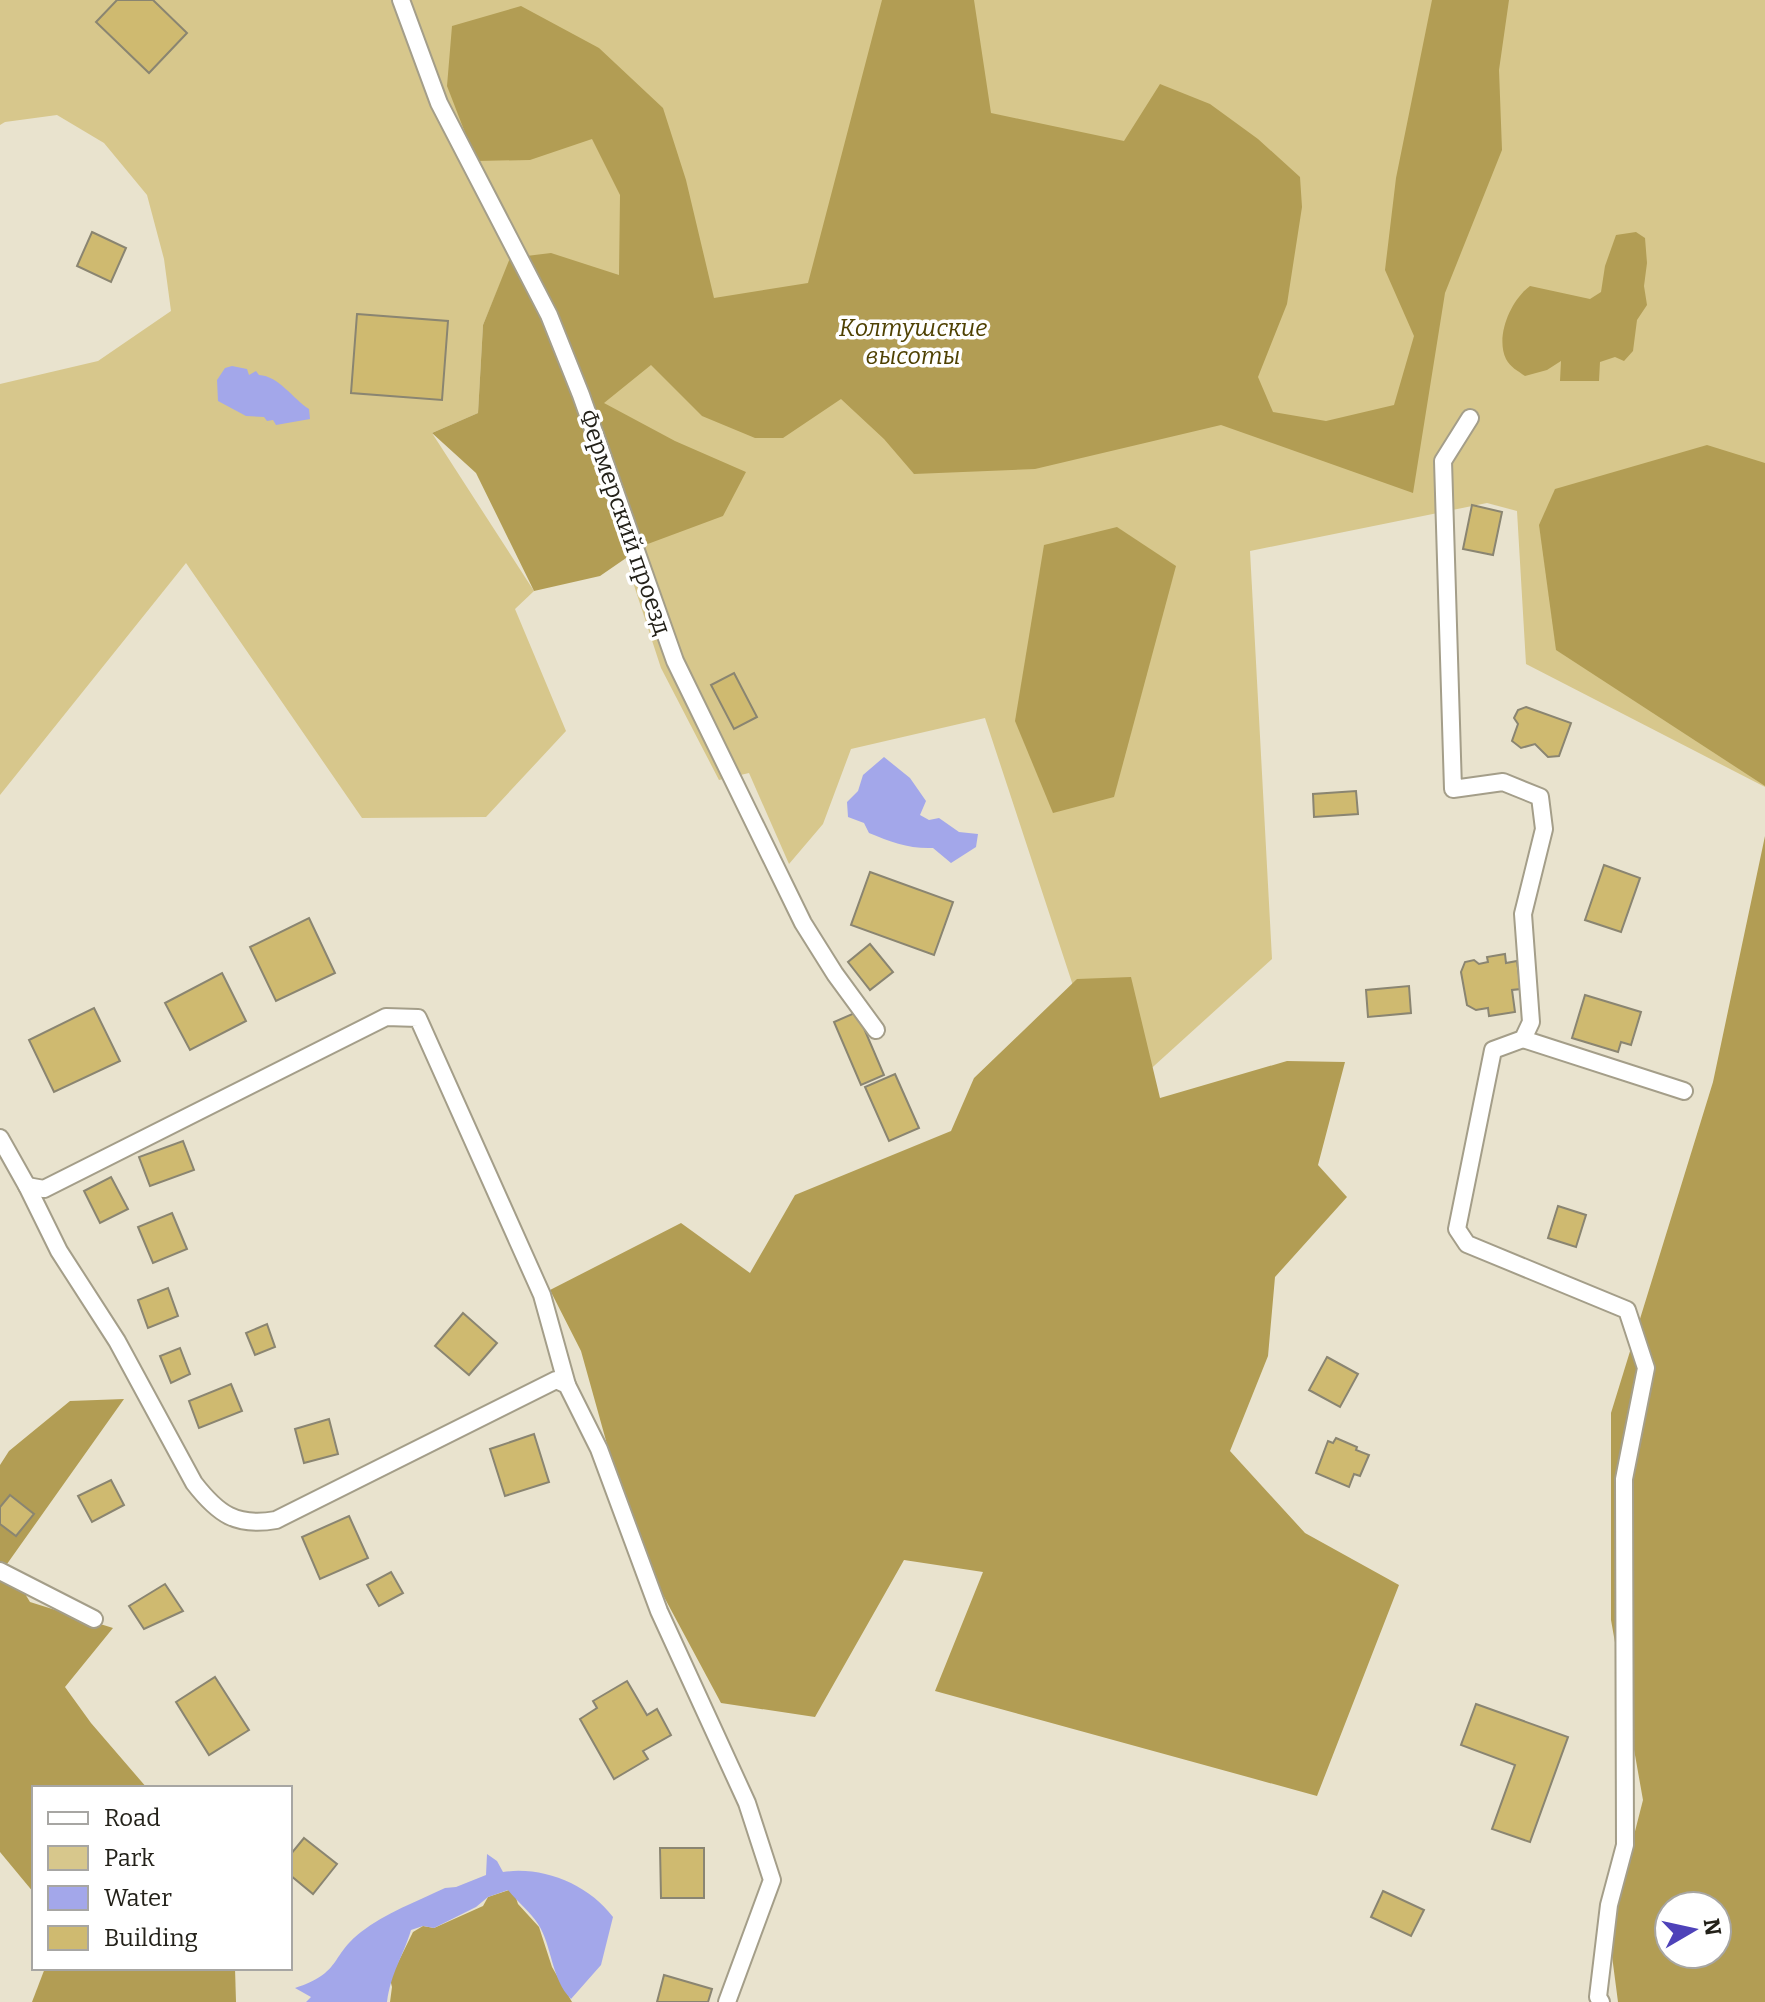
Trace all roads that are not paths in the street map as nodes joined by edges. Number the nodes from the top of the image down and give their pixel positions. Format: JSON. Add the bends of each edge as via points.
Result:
{"nodes":[{"id":1,"x":401,"y":0,"type":"edge"},
{"id":2,"x":1470,"y":418,"type":"dead end"},
{"id":3,"x":876,"y":1030,"type":"dead end"},
{"id":4,"x":1523,"y":1039,"type":"junction"},
{"id":5,"x":1684,"y":1091,"type":"dead end"},
{"id":6,"x":0,"y":1138,"type":"edge"},
{"id":7,"x":27,"y":1186,"type":"junction"},
{"id":8,"x":567,"y":1385,"type":"junction"},
{"id":9,"x":0,"y":1571,"type":"edge"},
{"id":10,"x":94,"y":1619,"type":"dead end"},
{"id":11,"x":727,"y":2002,"type":"edge"},
{"id":12,"x":1601,"y":2002,"type":"edge"}],
"edges":[{"from":1,"to":3,"type":"street","name":"Фермерский проезд","via":[[439,103],[549,315],[675,661],[803,923]]},
{"from":2,"to":4,"type":"street","via":[[1443,461],[1453,789],[1503,782],[1540,797],[1544,829],[1523,914],[1531,1022]]},
{"from":4,"to":5,"type":"street"},
{"from":4,"to":12,"type":"street","via":[[1493,1050],[1457,1229],[1467,1244],[1627,1310],[1646,1368],[1624,1479],[1625,1845],[1609,1905]]},
{"from":6,"to":7,"type":"street"},
{"from":7,"to":8,"type":"street","via":[[194,1483],[233,1519],[254,1524],[276,1520],[556,1380]]},
{"from":7,"to":8,"type":"street","via":[[44,1189],[386,1017],[418,1018],[542,1295]]},
{"from":8,"to":11,"type":"street","via":[[599,1449],[659,1611],[747,1803],[772,1880]]},
{"from":9,"to":10,"type":"street"}]}
